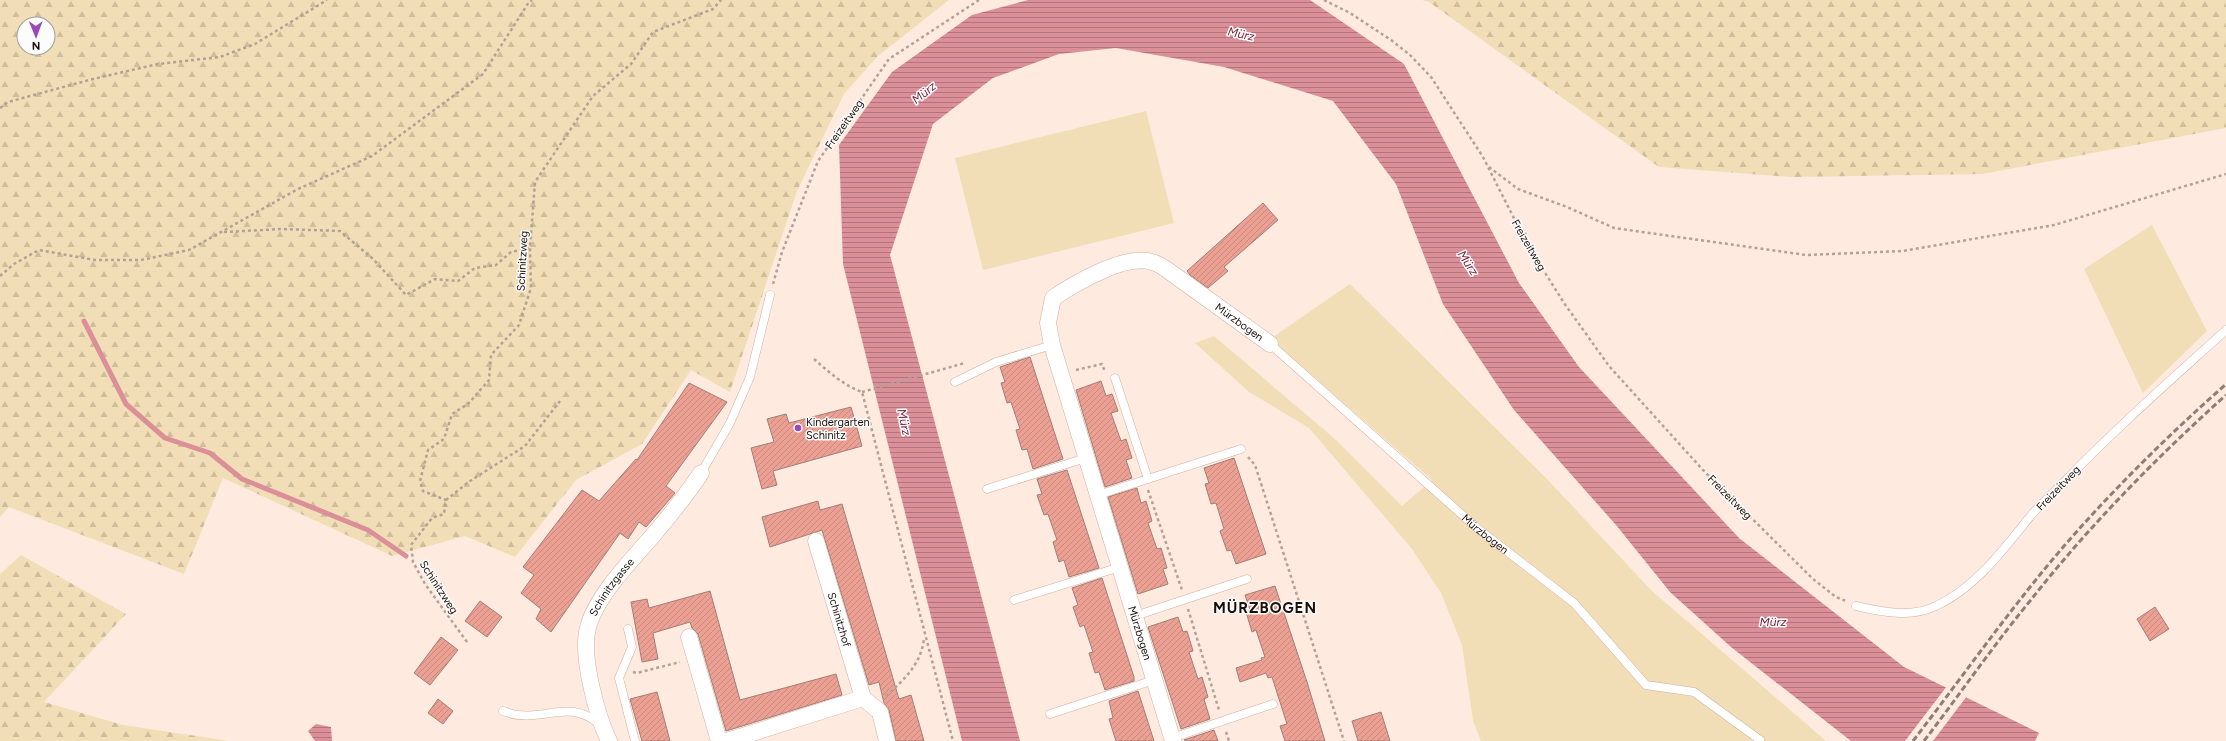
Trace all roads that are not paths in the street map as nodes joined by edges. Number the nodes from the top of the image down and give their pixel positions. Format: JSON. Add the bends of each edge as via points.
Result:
{"nodes":[{"id":1,"x":770,"y":295,"type":"road end"},
{"id":2,"x":2226,"y":330,"type":"edge"},
{"id":3,"x":1270,"y":344,"type":"joint"},
{"id":4,"x":1052,"y":345,"type":"junction"},
{"id":5,"x":1115,"y":378,"type":"road end"},
{"id":6,"x":955,"y":382,"type":"dead end"},
{"id":7,"x":1241,"y":449,"type":"road end"},
{"id":8,"x":1086,"y":458,"type":"junction"},
{"id":9,"x":701,"y":473,"type":"joint"},
{"id":10,"x":1148,"y":479,"type":"junction"},
{"id":11,"x":987,"y":489,"type":"dead end"},
{"id":12,"x":1098,"y":496,"type":"junction"},
{"id":13,"x":816,"y":541,"type":"dead end"},
{"id":14,"x":1120,"y":567,"type":"junction"},
{"id":15,"x":1247,"y":579,"type":"dead end"},
{"id":16,"x":1014,"y":600,"type":"dead end"},
{"id":17,"x":1856,"y":606,"type":"road end"},
{"id":18,"x":1135,"y":616,"type":"junction"},
{"id":19,"x":628,"y":629,"type":"dead end"},
{"id":20,"x":689,"y":637,"type":"dead end"},
{"id":21,"x":1154,"y":680,"type":"junction"},
{"id":22,"x":863,"y":698,"type":"junction"},
{"id":23,"x":1273,"y":704,"type":"dead end"},
{"id":24,"x":503,"y":711,"type":"dead end"},
{"id":25,"x":1050,"y":714,"type":"dead end"},
{"id":26,"x":601,"y":724,"type":"junction"},
{"id":27,"x":1172,"y":739,"type":"edge"},
{"id":28,"x":1760,"y":740,"type":"edge"},
{"id":29,"x":609,"y":741,"type":"edge"},
{"id":30,"x":635,"y":741,"type":"edge"},
{"id":31,"x":719,"y":741,"type":"edge"},
{"id":32,"x":726,"y":741,"type":"edge"},
{"id":33,"x":887,"y":741,"type":"edge"}],
"edges":[{"from":1,"to":9,"type":"lane","via":[[750,377],[730,423]]},
{"from":2,"to":17,"type":"lane","name":"Freizeitweg","via":[[2162,386],[2072,473],[1975,579],[1949,599],[1924,611],[1889,612]]},
{"from":3,"to":4,"type":"street","name":"Mürzbogen","via":[[1166,268],[1151,261],[1132,262],[1103,270],[1084,278],[1053,298],[1048,323]]},
{"from":3,"to":28,"type":"lane","name":"Mürzbogen","via":[[1477,528],[1574,603],[1646,685],[1694,692]]},
{"from":4,"to":6,"type":"lane","via":[[996,362]]},
{"from":4,"to":8,"type":"street","name":"Mürzbogen"},
{"from":5,"to":10,"type":"lane"},
{"from":7,"to":10,"type":"lane"},
{"from":8,"to":11,"type":"lane"},
{"from":8,"to":12,"type":"street","name":"Mürzbogen"},
{"from":9,"to":26,"type":"street","name":"Schinitzgasse","via":[[680,504],[603,595],[587,632],[588,663]]},
{"from":10,"to":12,"type":"lane"},
{"from":12,"to":14,"type":"street","name":"Mürzbogen"},
{"from":13,"to":22,"type":"street","name":"Schinitzhof"},
{"from":14,"to":16,"type":"lane"},
{"from":14,"to":18,"type":"street","name":"Mürzbogen"},
{"from":15,"to":18,"type":"lane"},
{"from":18,"to":21,"type":"street","name":"Mürzbogen"},
{"from":19,"to":30,"type":"lane","via":[[632,647],[619,678]]},
{"from":20,"to":31,"type":"street"},
{"from":21,"to":25,"type":"lane"},
{"from":21,"to":27,"type":"street","name":"Mürzbogen"},
{"from":22,"to":32,"type":"street"},
{"from":22,"to":33,"type":"street","via":[[880,712]]},
{"from":23,"to":27,"type":"lane"},
{"from":24,"to":26,"type":"lane","via":[[518,715],[573,710],[589,715]]},
{"from":26,"to":29,"type":"street","name":"Schinitzgasse"}]}
